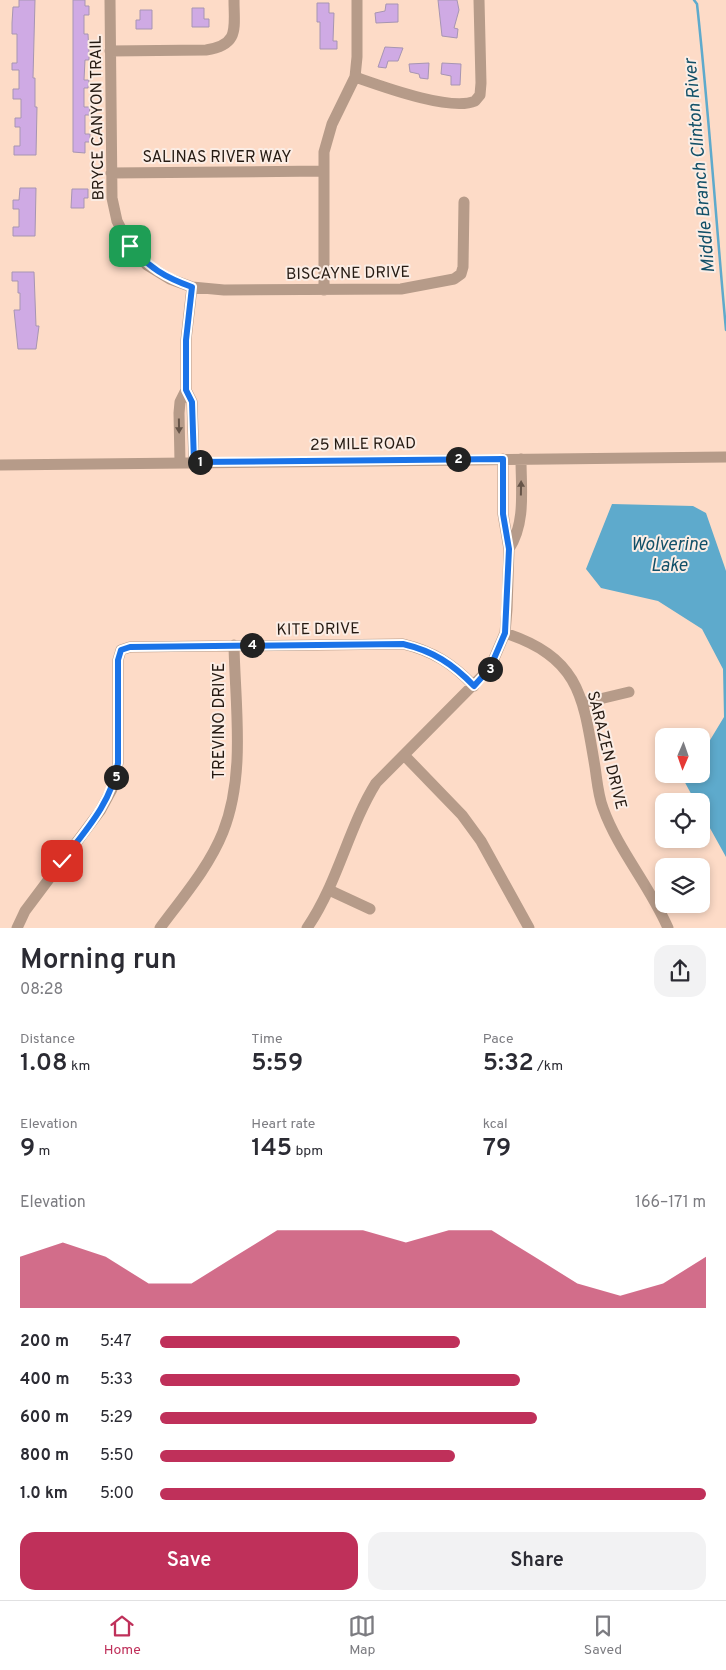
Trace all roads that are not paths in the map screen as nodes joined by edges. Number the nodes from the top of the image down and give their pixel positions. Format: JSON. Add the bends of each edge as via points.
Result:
{"nodes":[{"id":1,"x":110,"y":0,"type":"edge"},
{"id":2,"x":234,"y":0,"type":"edge"},
{"id":3,"x":357,"y":0,"type":"edge"},
{"id":4,"x":479,"y":0,"type":"edge"},
{"id":5,"x":110,"y":51,"type":"junction"},
{"id":6,"x":355,"y":77,"type":"junction"},
{"id":7,"x":323,"y":171,"type":"junction"},
{"id":8,"x":111,"y":173,"type":"junction"},
{"id":9,"x":464,"y":202,"type":"dead end"},
{"id":10,"x":192,"y":287,"type":"junction"},
{"id":11,"x":324,"y":290,"type":"junction"},
{"id":12,"x":186,"y":390,"type":"junction"},
{"id":13,"x":724,"y":457,"type":"edge"},
{"id":14,"x":503,"y":459,"type":"junction"},
{"id":15,"x":521,"y":459,"type":"junction"},
{"id":16,"x":180,"y":462,"type":"junction"},
{"id":17,"x":194,"y":462,"type":"junction"},
{"id":18,"x":0,"y":465,"type":"edge"},
{"id":19,"x":503,"y":514,"type":"junction"},
{"id":20,"x":521,"y":514,"type":"junction"},
{"id":21,"x":509,"y":549,"type":"junction"},
{"id":22,"x":505,"y":633,"type":"junction"},
{"id":23,"x":234,"y":645,"type":"junction"},
{"id":24,"x":474,"y":686,"type":"junction"},
{"id":25,"x":629,"y":692,"type":"dead end"},
{"id":26,"x":583,"y":704,"type":"junction"},
{"id":27,"x":404,"y":755,"type":"junction"},
{"id":28,"x":329,"y":890,"type":"junction"},
{"id":29,"x":370,"y":909,"type":"dead end"},
{"id":30,"x":17,"y":928,"type":"edge"},
{"id":31,"x":160,"y":928,"type":"edge"},
{"id":32,"x":307,"y":928,"type":"edge"},
{"id":33,"x":529,"y":928,"type":"edge"},
{"id":34,"x":668,"y":928,"type":"edge"}],
"edges":[{"from":1,"to":5,"type":"street","name":"BRYCE CANYON TRAIL"},
{"from":2,"to":5,"type":"street","via":[[234,31],[228,44],[206,50]]},
{"from":3,"to":6,"type":"street"},
{"from":4,"to":6,"type":"street","via":[[480,95],[475,101],[461,103],[419,98]]},
{"from":5,"to":8,"type":"street","name":"BRYCE CANYON TRAIL"},
{"from":6,"to":7,"type":"street","via":[[328,135]]},
{"from":7,"to":8,"type":"street","name":"SALINAS RIVER WAY"},
{"from":7,"to":11,"type":"street"},
{"from":8,"to":10,"type":"street","name":"BRYCE CANYON TRAIL","via":[[117,221],[130,246],[147,265]]},
{"from":9,"to":11,"type":"street","name":"BISCAYNE DRIVE","via":[[463,267],[461,274],[454,279],[401,288]]},
{"from":10,"to":11,"type":"street","name":"BISCAYNE DRIVE"},
{"from":10,"to":12,"type":"street","via":[[186,340]]},
{"from":12,"to":16,"type":"street","one_way":true,"via":[[179,413]]},
{"from":12,"to":17,"type":"street","via":[[192,402]]},
{"from":13,"to":15,"type":"street","name":"25 MILE ROAD"},
{"from":14,"to":15,"type":"street","name":"25 MILE ROAD"},
{"from":14,"to":17,"type":"street","name":"25 MILE ROAD"},
{"from":14,"to":19,"type":"street"},
{"from":20,"to":15,"type":"street","one_way":true},
{"from":16,"to":17,"type":"street","name":"25 MILE ROAD"},
{"from":16,"to":18,"type":"street","name":"25 MILE ROAD"},
{"from":19,"to":20,"type":"street"},
{"from":19,"to":21,"type":"street"},
{"from":20,"to":21,"type":"street","via":[[517,536]]},
{"from":21,"to":22,"type":"street"},
{"from":22,"to":24,"type":"street","via":[[490,668]]},
{"from":22,"to":26,"type":"street","name":"SARAZEN DRIVE","via":[[527,640],[547,652],[569,675]]},
{"from":23,"to":24,"type":"street","name":"KITE DRIVE","via":[[403,644],[442,658]]},
{"from":23,"to":30,"type":"street","name":"KITE DRIVE","via":[[130,647],[121,650],[118,660],[118,763],[112,789],[100,811],[25,911]]},
{"from":23,"to":31,"type":"street","name":"TREVINO DRIVE","via":[[236,761],[230,806],[213,852]]},
{"from":24,"to":27,"type":"street"},
{"from":25,"to":26,"type":"street"},
{"from":26,"to":34,"type":"street","name":"SARAZEN DRIVE","via":[[602,807]]},
{"from":27,"to":28,"type":"street","via":[[376,783],[364,802]]},
{"from":27,"to":33,"type":"street","via":[[462,815],[481,841]]},
{"from":28,"to":29,"type":"street"},
{"from":28,"to":32,"type":"street"}]}
